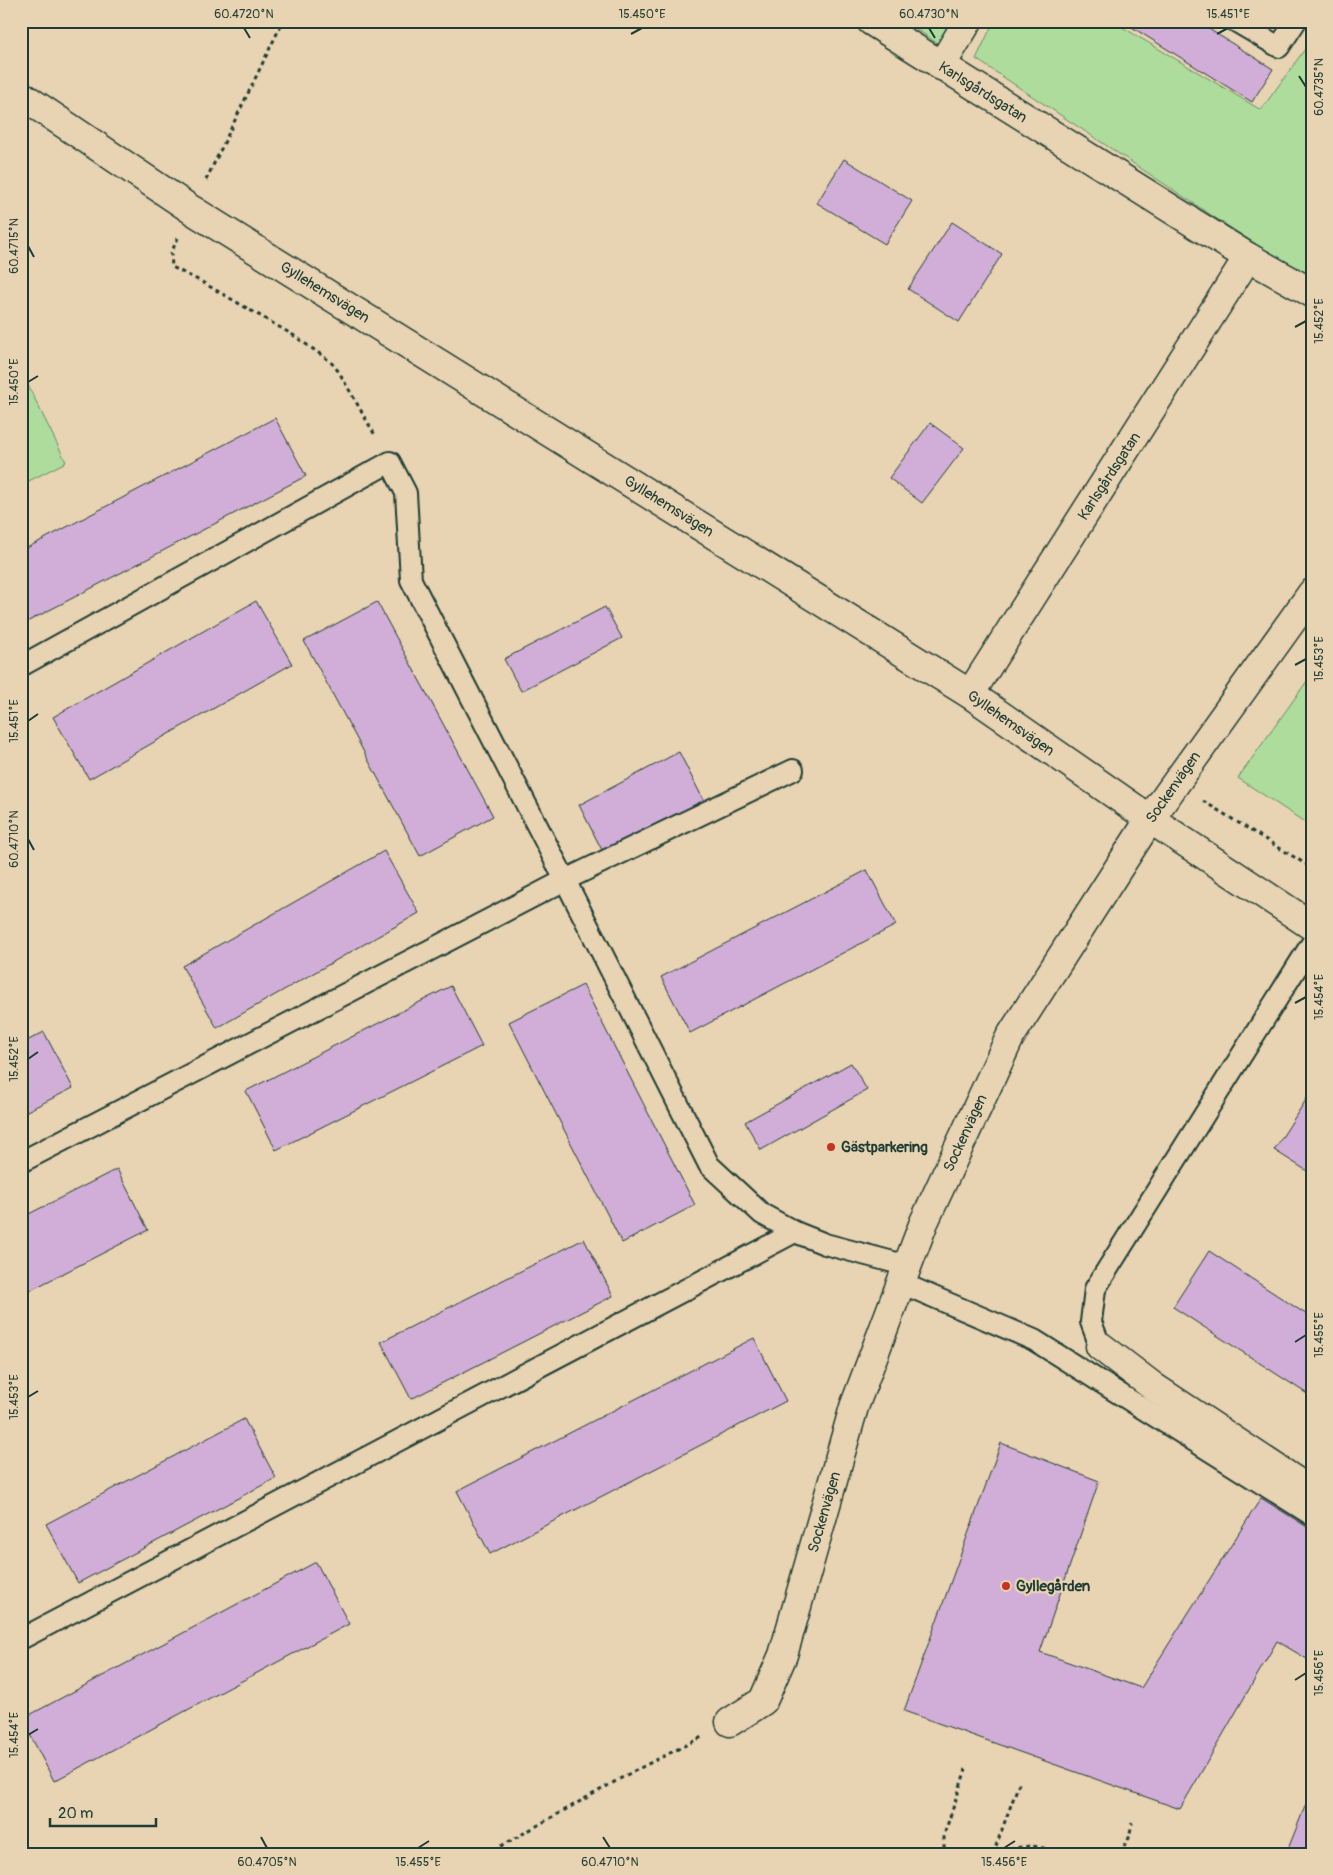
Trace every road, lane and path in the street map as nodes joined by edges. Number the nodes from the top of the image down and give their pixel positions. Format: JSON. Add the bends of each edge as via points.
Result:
{"nodes":[{"id":1,"x":283,"y":21,"type":"edge"},
{"id":2,"x":870,"y":21,"type":"edge"},
{"id":3,"x":968,"y":21,"type":"edge"},
{"id":4,"x":1235,"y":21,"type":"edge"},
{"id":5,"x":1296,"y":21,"type":"edge"},
{"id":6,"x":941,"y":66,"type":"junction"},
{"id":7,"x":21,"y":95,"type":"edge"},
{"id":8,"x":192,"y":210,"type":"junction"},
{"id":9,"x":1248,"y":257,"type":"junction"},
{"id":10,"x":1312,"y":293,"type":"edge"},
{"id":11,"x":390,"y":462,"type":"junction"},
{"id":12,"x":1312,"y":593,"type":"edge"},
{"id":13,"x":21,"y":666,"type":"edge"},
{"id":14,"x":970,"y":694,"type":"junction"},
{"id":15,"x":793,"y":770,"type":"dead end"},
{"id":16,"x":1175,"y":784,"type":"junction"},
{"id":17,"x":1150,"y":819,"type":"junction"},
{"id":18,"x":1312,"y":868,"type":"edge"},
{"id":19,"x":565,"y":880,"type":"junction"},
{"id":20,"x":1312,"y":926,"type":"edge"},
{"id":21,"x":1312,"y":943,"type":"edge"},
{"id":22,"x":21,"y":1162,"type":"edge"},
{"id":23,"x":795,"y":1232,"type":"junction"},
{"id":24,"x":904,"y":1275,"type":"junction"},
{"id":25,"x":1100,"y":1346,"type":"joint"},
{"id":26,"x":1312,"y":1492,"type":"edge"},
{"id":27,"x":1312,"y":1515,"type":"edge"},
{"id":28,"x":21,"y":1639,"type":"edge"},
{"id":29,"x":730,"y":1722,"type":"joint"},
{"id":30,"x":966,"y":1769,"type":"dead end"},
{"id":31,"x":1019,"y":1783,"type":"dead end"},
{"id":32,"x":1132,"y":1823,"type":"dead end"},
{"id":33,"x":992,"y":1853,"type":"edge"},
{"id":34,"x":487,"y":1854,"type":"edge"},
{"id":35,"x":950,"y":1854,"type":"edge"},
{"id":36,"x":1058,"y":1854,"type":"edge"},
{"id":37,"x":1120,"y":1854,"type":"edge"}],
"edges":[{"from":1,"to":8,"type":"path"},
{"from":2,"to":6,"type":"street","name":"Karlsgårdsgatan"},
{"from":3,"to":6,"type":"street"},
{"from":4,"to":5,"type":"lane","via":[[1279,47]]},
{"from":6,"to":9,"type":"street","name":"Karlsgårdsgatan"},
{"from":7,"to":8,"type":"street","name":"Gyllehemsvägen"},
{"from":8,"to":11,"type":"path","via":[[171,252],[172,267],[294,335],[330,361]]},
{"from":8,"to":14,"type":"street","name":"Gyllehemsvägen"},
{"from":9,"to":10,"type":"street","name":"Karlsgårdsgatan"},
{"from":9,"to":14,"type":"street","name":"Karlsgårdsgatan"},
{"from":11,"to":13,"type":"lane"},
{"from":11,"to":19,"type":"lane","via":[[406,493],[411,580]]},
{"from":12,"to":16,"type":"street","name":"Sockenvägen"},
{"from":14,"to":17,"type":"street","name":"Gyllehemsvägen"},
{"from":15,"to":19,"type":"lane"},
{"from":16,"to":17,"type":"street","name":"Sockenvägen"},
{"from":16,"to":18,"type":"path"},
{"from":17,"to":20,"type":"street","name":"Gyllehemsvägen"},
{"from":17,"to":24,"type":"street","name":"Sockenvägen","via":[[1010,1036],[924,1222]]},
{"from":19,"to":22,"type":"lane"},
{"from":19,"to":23,"type":"lane","via":[[709,1165],[762,1214]]},
{"from":21,"to":25,"type":"lane","via":[[1095,1289],[1091,1322]]},
{"from":23,"to":24,"type":"lane"},
{"from":23,"to":28,"type":"lane"},
{"from":24,"to":27,"type":"lane","via":[[1034,1340]]},
{"from":24,"to":29,"type":"street","name":"Sockenvägen","via":[[854,1408],[783,1655],[763,1701]]},
{"from":25,"to":26,"type":"street","via":[[1155,1388]]},
{"from":29,"to":34,"type":"path","via":[[632,1772]]},
{"from":30,"to":35,"type":"path","via":[[944,1835],[944,1847]]},
{"from":31,"to":33,"type":"path"},
{"from":32,"to":37,"type":"path"},
{"from":33,"to":36,"type":"path","via":[[1025,1845],[1045,1847]]}]}
